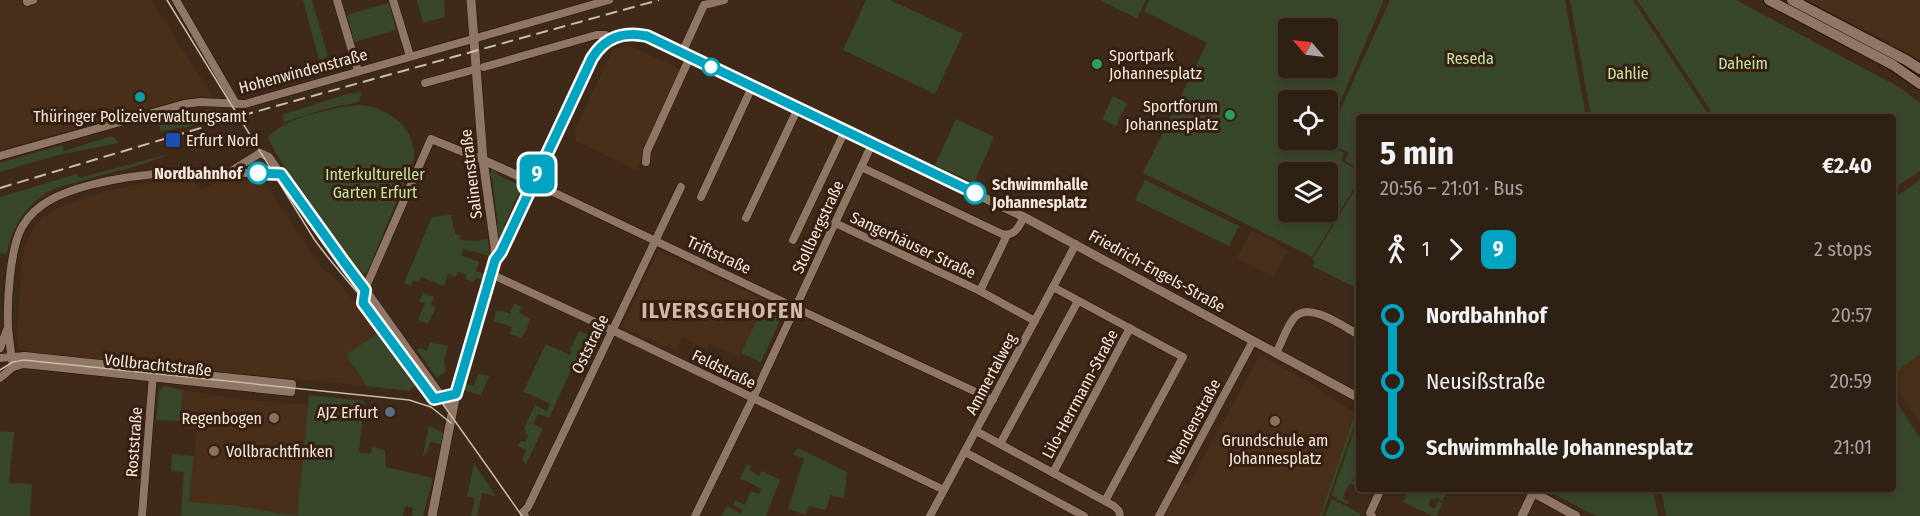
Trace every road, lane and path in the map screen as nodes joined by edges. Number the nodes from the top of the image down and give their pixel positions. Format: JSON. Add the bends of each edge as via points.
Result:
{"nodes":[{"id":1,"x":176,"y":0,"type":"edge"},
{"id":2,"x":337,"y":0,"type":"edge"},
{"id":3,"x":393,"y":0,"type":"edge"},
{"id":4,"x":471,"y":0,"type":"edge"},
{"id":5,"x":609,"y":0,"type":"edge"},
{"id":6,"x":724,"y":0,"type":"edge"},
{"id":7,"x":1769,"y":0,"type":"edge"},
{"id":8,"x":1792,"y":0,"type":"edge"},
{"id":9,"x":474,"y":38,"type":"junction"},
{"id":10,"x":609,"y":39,"type":"junction"},
{"id":11,"x":686,"y":55,"type":"junction"},
{"id":12,"x":410,"y":56,"type":"junction"},
{"id":13,"x":480,"y":68,"type":"junction"},
{"id":14,"x":1920,"y":69,"type":"edge"},
{"id":15,"x":358,"y":71,"type":"junction"},
{"id":16,"x":425,"y":83,"type":"dead end"},
{"id":17,"x":1920,"y":84,"type":"edge"},
{"id":18,"x":752,"y":87,"type":"junction"},
{"id":19,"x":236,"y":104,"type":"junction"},
{"id":20,"x":798,"y":108,"type":"junction"},
{"id":21,"x":845,"y":131,"type":"junction"},
{"id":22,"x":872,"y":144,"type":"junction"},
{"id":23,"x":0,"y":156,"type":"edge"},
{"id":24,"x":483,"y":160,"type":"junction"},
{"id":25,"x":646,"y":162,"type":"dead end"},
{"id":26,"x":861,"y":167,"type":"junction"},
{"id":27,"x":230,"y":172,"type":"junction"},
{"id":28,"x":281,"y":174,"type":"junction"},
{"id":29,"x":532,"y":182,"type":"junction"},
{"id":30,"x":681,"y":188,"type":"dead end"},
{"id":31,"x":700,"y":196,"type":"dead end"},
{"id":32,"x":1023,"y":217,"type":"junction"},
{"id":33,"x":746,"y":218,"type":"dead end"},
{"id":34,"x":835,"y":223,"type":"junction"},
{"id":35,"x":1007,"y":235,"type":"junction"},
{"id":36,"x":793,"y":240,"type":"dead end"},
{"id":37,"x":655,"y":241,"type":"junction"},
{"id":38,"x":1076,"y":244,"type":"junction"},
{"id":39,"x":495,"y":260,"type":"junction"},
{"id":40,"x":491,"y":274,"type":"junction"},
{"id":41,"x":1053,"y":287,"type":"junction"},
{"id":42,"x":365,"y":290,"type":"junction"},
{"id":43,"x":980,"y":291,"type":"junction"},
{"id":44,"x":1078,"y":301,"type":"junction"},
{"id":45,"x":796,"y":308,"type":"junction"},
{"id":46,"x":1035,"y":321,"type":"junction"},
{"id":47,"x":8,"y":325,"type":"junction"},
{"id":48,"x":1130,"y":328,"type":"junction"},
{"id":49,"x":612,"y":330,"type":"junction"},
{"id":50,"x":1356,"y":333,"type":"edge"},
{"id":51,"x":1253,"y":340,"type":"junction"},
{"id":52,"x":0,"y":348,"type":"edge"},
{"id":53,"x":1276,"y":353,"type":"junction"},
{"id":54,"x":0,"y":358,"type":"edge"},
{"id":55,"x":12,"y":360,"type":"junction"},
{"id":56,"x":153,"y":374,"type":"junction"},
{"id":57,"x":0,"y":378,"type":"edge"},
{"id":58,"x":292,"y":384,"type":"dead end"},
{"id":59,"x":1356,"y":396,"type":"edge"},
{"id":60,"x":753,"y":398,"type":"junction"},
{"id":61,"x":993,"y":399,"type":"junction"},
{"id":62,"x":452,"y":411,"type":"junction"},
{"id":63,"x":976,"y":430,"type":"junction"},
{"id":64,"x":1000,"y":444,"type":"junction"},
{"id":65,"x":965,"y":452,"type":"junction"},
{"id":66,"x":1053,"y":473,"type":"junction"},
{"id":67,"x":944,"y":490,"type":"junction"},
{"id":68,"x":1379,"y":492,"type":"edge"},
{"id":69,"x":1530,"y":492,"type":"edge"},
{"id":70,"x":1532,"y":492,"type":"edge"},
{"id":71,"x":1105,"y":501,"type":"junction"},
{"id":72,"x":524,"y":514,"type":"edge"},
{"id":73,"x":142,"y":516,"type":"edge"},
{"id":74,"x":432,"y":516,"type":"edge"},
{"id":75,"x":695,"y":516,"type":"edge"},
{"id":76,"x":930,"y":516,"type":"edge"},
{"id":77,"x":1084,"y":516,"type":"edge"},
{"id":78,"x":1120,"y":516,"type":"edge"},
{"id":79,"x":1159,"y":516,"type":"edge"},
{"id":80,"x":1372,"y":516,"type":"edge"},
{"id":81,"x":1522,"y":516,"type":"edge"},
{"id":82,"x":1576,"y":516,"type":"edge"}],
"edges":[{"from":1,"to":19,"type":"street"},
{"from":2,"to":15,"type":"street"},
{"from":3,"to":12,"type":"street"},
{"from":4,"to":9,"type":"street","name":"Salinenstraße"},
{"from":5,"to":9,"type":"street","name":"Hohenwindenstraße"},
{"from":6,"to":11,"type":"street","via":[[704,5]]},
{"from":7,"to":17,"type":"main road","via":[[1893,65]]},
{"from":8,"to":14,"type":"main road"},
{"from":9,"to":12,"type":"street","name":"Hohenwindenstraße"},
{"from":9,"to":13,"type":"street","name":"Salinenstraße"},
{"from":10,"to":11,"type":"street","name":"Friedrich-Engels-Straße","via":[[624,34],[647,36]]},
{"from":10,"to":13,"type":"street","via":[[596,35]]},
{"from":10,"to":29,"type":"street","via":[[592,58]]},
{"from":11,"to":18,"type":"street","name":"Friedrich-Engels-Straße"},
{"from":11,"to":25,"type":"street"},
{"from":12,"to":15,"type":"street","name":"Hohenwindenstraße"},
{"from":13,"to":16,"type":"street"},
{"from":13,"to":24,"type":"street","name":"Salinenstraße"},
{"from":15,"to":19,"type":"street","name":"Hohenwindenstraße"},
{"from":18,"to":20,"type":"street","name":"Friedrich-Engels-Straße"},
{"from":18,"to":31,"type":"street"},
{"from":19,"to":23,"type":"street","name":"Hohenwindenstraße","via":[[184,104]]},
{"from":20,"to":21,"type":"street","name":"Friedrich-Engels-Straße"},
{"from":20,"to":33,"type":"street"},
{"from":21,"to":22,"type":"street","name":"Friedrich-Engels-Straße"},
{"from":21,"to":36,"type":"street"},
{"from":22,"to":26,"type":"street","name":"Stollbergstraße"},
{"from":22,"to":32,"type":"street","name":"Friedrich-Engels-Straße"},
{"from":24,"to":29,"type":"street","name":"Triftstraße"},
{"from":24,"to":39,"type":"street","name":"Salinenstraße"},
{"from":24,"to":42,"type":"street","name":"Triftstraße","via":[[431,139]]},
{"from":26,"to":34,"type":"street","name":"Stollbergstraße"},
{"from":26,"to":35,"type":"street"},
{"from":27,"to":28,"type":"street"},
{"from":27,"to":28,"type":"street","via":[[260,153],[269,157]]},
{"from":27,"to":47,"type":"street","via":[[187,171],[126,177],[78,188],[41,205],[16,239]]},
{"from":28,"to":42,"type":"street"},
{"from":29,"to":37,"type":"street","name":"Triftstraße"},
{"from":29,"to":39,"type":"street"},
{"from":30,"to":37,"type":"street","name":"Oststraße"},
{"from":32,"to":35,"type":"street","via":[[1016,231]]},
{"from":32,"to":38,"type":"street","name":"Friedrich-Engels-Straße"},
{"from":34,"to":43,"type":"street","name":"Sangerhäuser Straße"},
{"from":34,"to":45,"type":"street","name":"Stollbergstraße"},
{"from":35,"to":43,"type":"street","name":"Sangerhäuser Straße"},
{"from":37,"to":45,"type":"street","name":"Triftstraße"},
{"from":37,"to":49,"type":"street","name":"Oststraße"},
{"from":38,"to":41,"type":"street","name":"Ammertalweg"},
{"from":38,"to":51,"type":"street","name":"Friedrich-Engels-Straße"},
{"from":39,"to":40,"type":"street","name":"Salinenstraße"},
{"from":40,"to":49,"type":"street","name":"Feldstraße"},
{"from":40,"to":62,"type":"street","name":"Salinenstraße"},
{"from":41,"to":44,"type":"street","name":"Lilo-Herrmann-Straße"},
{"from":41,"to":46,"type":"street","name":"Ammertalweg"},
{"from":42,"to":62,"type":"street"},
{"from":43,"to":46,"type":"street","name":"Sangerhäuser Straße"},
{"from":44,"to":48,"type":"street","name":"Lilo-Herrmann-Straße"},
{"from":44,"to":64,"type":"street"},
{"from":45,"to":60,"type":"street","name":"Stollbergstraße"},
{"from":45,"to":61,"type":"street","name":"Triftstraße"},
{"from":46,"to":61,"type":"street","name":"Ammertalweg"},
{"from":47,"to":52,"type":"street"},
{"from":47,"to":55,"type":"street"},
{"from":48,"to":66,"type":"street","name":"Lilo-Herrmann-Straße"},
{"from":48,"to":71,"type":"street","name":"Lilo-Herrmann-Straße","via":[[1183,357]]},
{"from":49,"to":60,"type":"street","name":"Feldstraße"},
{"from":49,"to":72,"type":"street","name":"Oststraße"},
{"from":50,"to":53,"type":"street","via":[[1316,312],[1304,312],[1295,316]]},
{"from":51,"to":53,"type":"street","name":"Friedrich-Engels-Straße"},
{"from":51,"to":79,"type":"street","name":"Wendenstraße"},
{"from":53,"to":59,"type":"street","name":"Friedrich-Engels-Straße"},
{"from":54,"to":55,"type":"street","name":"Vollbrachtstraße"},
{"from":55,"to":56,"type":"street","name":"Vollbrachtstraße"},
{"from":55,"to":56,"type":"street","name":"Vollbrachtstraße","via":[[25,356]]},
{"from":55,"to":57,"type":"street"},
{"from":56,"to":58,"type":"street"},
{"from":56,"to":73,"type":"street","name":"Roststraße"},
{"from":60,"to":67,"type":"street","name":"Feldstraße"},
{"from":60,"to":75,"type":"street","name":"Stollbergstraße"},
{"from":61,"to":63,"type":"street","name":"Ammertalweg"},
{"from":62,"to":74,"type":"street","name":"Salinenstraße"},
{"from":63,"to":64,"type":"street","name":"Lilo-Herrmann-Straße"},
{"from":63,"to":65,"type":"street","name":"Ammertalweg"},
{"from":64,"to":66,"type":"street","name":"Lilo-Herrmann-Straße"},
{"from":65,"to":67,"type":"street","name":"Ammertalweg"},
{"from":65,"to":77,"type":"street"},
{"from":66,"to":71,"type":"street","name":"Lilo-Herrmann-Straße"},
{"from":67,"to":76,"type":"street","name":"Ammertalweg"},
{"from":68,"to":80,"type":"street","via":[[1370,509]]},
{"from":69,"to":81,"type":"street"},
{"from":70,"to":82,"type":"street"},
{"from":71,"to":78,"type":"street","name":"Lilo-Herrmann-Straße","via":[[1117,508]]}]}
